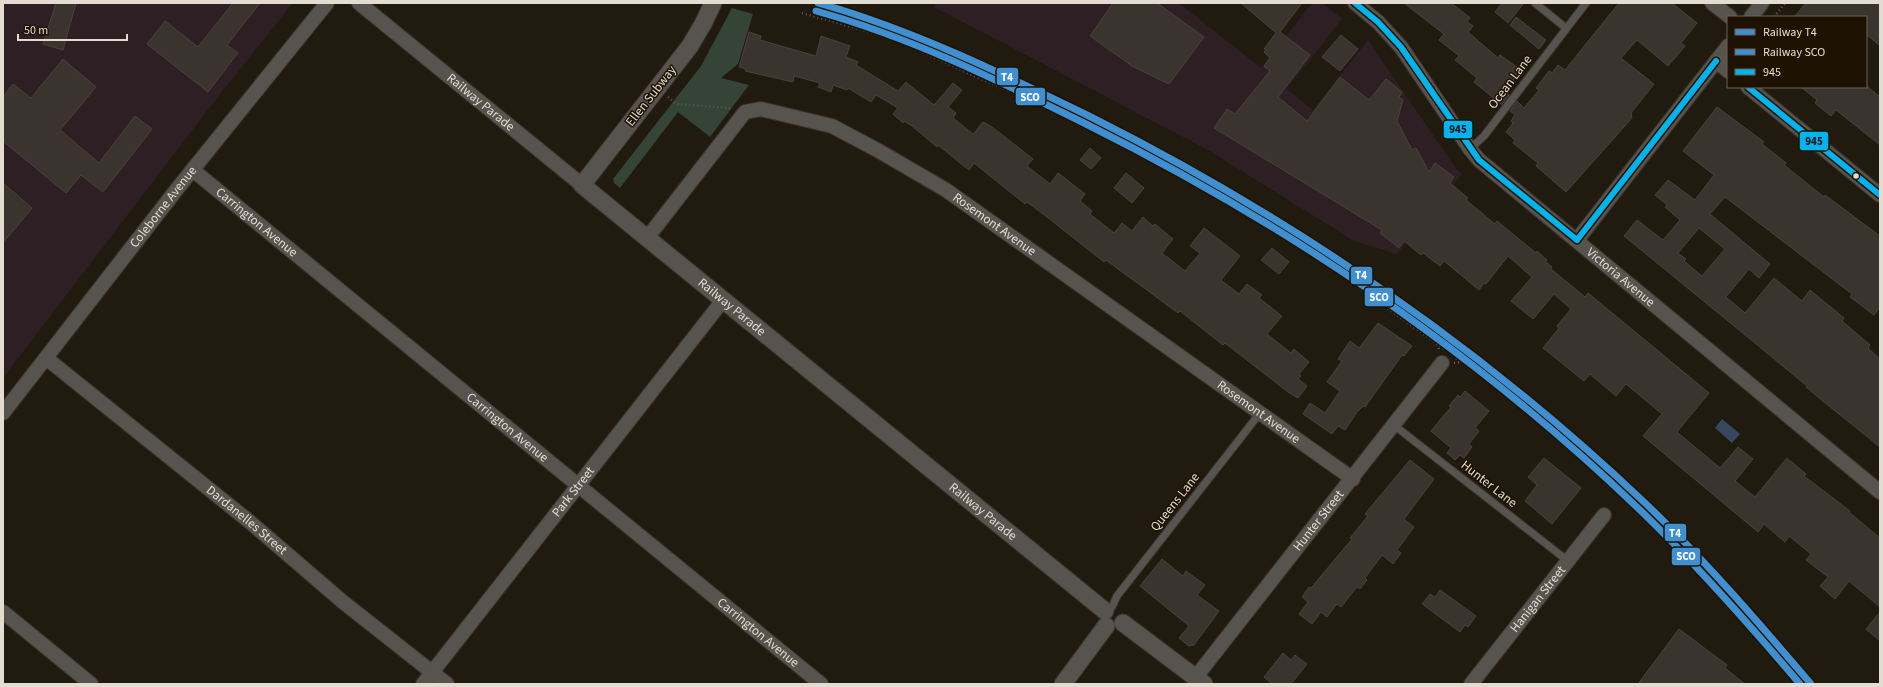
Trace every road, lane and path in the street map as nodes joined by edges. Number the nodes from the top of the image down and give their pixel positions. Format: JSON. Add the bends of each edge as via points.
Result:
{"nodes":[{"id":1,"x":327,"y":3,"type":"edge"},
{"id":2,"x":359,"y":3,"type":"edge"},
{"id":3,"x":713,"y":3,"type":"edge"},
{"id":4,"x":1355,"y":3,"type":"edge"},
{"id":5,"x":1535,"y":3,"type":"edge"},
{"id":6,"x":1586,"y":3,"type":"edge"},
{"id":7,"x":1712,"y":3,"type":"edge"},
{"id":8,"x":1762,"y":3,"type":"edge"},
{"id":9,"x":1785,"y":3,"type":"edge"},
{"id":10,"x":802,"y":13,"type":"dead end"},
{"id":11,"x":1729,"y":16,"type":"edge"},
{"id":12,"x":1752,"y":16,"type":"edge"},
{"id":13,"x":1775,"y":16,"type":"edge"},
{"id":14,"x":1566,"y":28,"type":"junction"},
{"id":15,"x":1727,"y":47,"type":"edge"},
{"id":16,"x":1716,"y":61,"type":"junction"},
{"id":17,"x":1727,"y":70,"type":"edge"},
{"id":18,"x":1749,"y":88,"type":"edge"},
{"id":19,"x":676,"y":104,"type":"dead end"},
{"id":20,"x":728,"y":107,"type":"dead end"},
{"id":21,"x":1470,"y":149,"type":"junction"},
{"id":22,"x":194,"y":171,"type":"junction"},
{"id":23,"x":582,"y":185,"type":"junction"},
{"id":24,"x":1880,"y":195,"type":"edge"},
{"id":25,"x":648,"y":238,"type":"junction"},
{"id":26,"x":1577,"y":240,"type":"junction"},
{"id":27,"x":724,"y":299,"type":"junction"},
{"id":28,"x":46,"y":358,"type":"junction"},
{"id":29,"x":1442,"y":364,"type":"joint"},
{"id":30,"x":3,"y":413,"type":"edge"},
{"id":31,"x":1260,"y":414,"type":"junction"},
{"id":32,"x":1395,"y":426,"type":"junction"},
{"id":33,"x":1353,"y":479,"type":"junction"},
{"id":34,"x":578,"y":486,"type":"junction"},
{"id":35,"x":1880,"y":492,"type":"edge"},
{"id":36,"x":1604,"y":515,"type":"dead end"},
{"id":37,"x":1568,"y":561,"type":"junction"},
{"id":38,"x":3,"y":612,"type":"edge"},
{"id":39,"x":1108,"y":615,"type":"junction"},
{"id":40,"x":432,"y":673,"type":"junction"},
{"id":41,"x":1200,"y":681,"type":"edge"},
{"id":42,"x":91,"y":684,"type":"edge"},
{"id":43,"x":424,"y":684,"type":"edge"},
{"id":44,"x":447,"y":684,"type":"edge"},
{"id":45,"x":821,"y":684,"type":"edge"},
{"id":46,"x":1063,"y":684,"type":"edge"},
{"id":47,"x":1471,"y":684,"type":"edge"}],
"edges":[{"from":1,"to":22,"type":"street","name":"Coleborne Avenue"},
{"from":2,"to":23,"type":"street","name":"Railway Parade"},
{"from":3,"to":23,"type":"street","name":"Ellen Subway","via":[[690,46]]},
{"from":4,"to":21,"type":"street","name":"Victoria Avenue","via":[[1378,22],[1401,48]]},
{"from":5,"to":14,"type":"lane"},
{"from":6,"to":14,"type":"lane","name":"Ocean Lane"},
{"from":7,"to":11,"type":"street"},
{"from":8,"to":12,"type":"street"},
{"from":9,"to":13,"type":"path"},
{"from":10,"to":29,"type":"path","via":[[894,39],[1042,105],[1148,157],[1172,173],[1231,202],[1335,269],[1461,362]]},
{"from":14,"to":21,"type":"lane","name":"Ocean Lane","via":[[1484,136]]},
{"from":15,"to":16,"type":"street"},
{"from":16,"to":17,"type":"street"},
{"from":16,"to":26,"type":"street"},
{"from":18,"to":24,"type":"street"},
{"from":19,"to":20,"type":"path"},
{"from":21,"to":26,"type":"street","name":"Victoria Avenue","via":[[1490,169]]},
{"from":22,"to":28,"type":"street","name":"Coleborne Avenue","via":[[177,189]]},
{"from":22,"to":34,"type":"street","name":"Carrington Avenue"},
{"from":23,"to":25,"type":"street","name":"Railway Parade"},
{"from":25,"to":27,"type":"street","name":"Railway Parade"},
{"from":25,"to":31,"type":"street","name":"Rosemont Avenue","via":[[745,112],[761,109],[823,123],[879,150],[954,195]]},
{"from":26,"to":35,"type":"street","name":"Victoria Avenue"},
{"from":27,"to":34,"type":"street","name":"Park Street"},
{"from":27,"to":39,"type":"street","name":"Railway Parade"},
{"from":28,"to":30,"type":"street","name":"Coleborne Avenue"},
{"from":28,"to":40,"type":"street","name":"Dardanelles Street"},
{"from":29,"to":32,"type":"street","name":"Hunter Street"},
{"from":31,"to":33,"type":"street","name":"Rosemont Avenue"},
{"from":31,"to":39,"type":"lane","name":"Queens Lane","via":[[1117,596]]},
{"from":32,"to":33,"type":"street","name":"Hunter Street"},
{"from":32,"to":37,"type":"lane","name":"Hunter Lane"},
{"from":33,"to":41,"type":"street","name":"Hunter Street"},
{"from":34,"to":40,"type":"street","name":"Park Street"},
{"from":34,"to":45,"type":"street","name":"Carrington Avenue"},
{"from":36,"to":37,"type":"street","name":"Hanigan Street"},
{"from":37,"to":47,"type":"street","name":"Hanigan Street"},
{"from":38,"to":42,"type":"street"},
{"from":39,"to":41,"type":"street","name":"Railway Parade","via":[[1119,609],[1124,613],[1123,623]]},
{"from":39,"to":46,"type":"street"},
{"from":40,"to":43,"type":"street","name":"Park Street"},
{"from":40,"to":44,"type":"street","name":"Dardanelles Street"}]}
